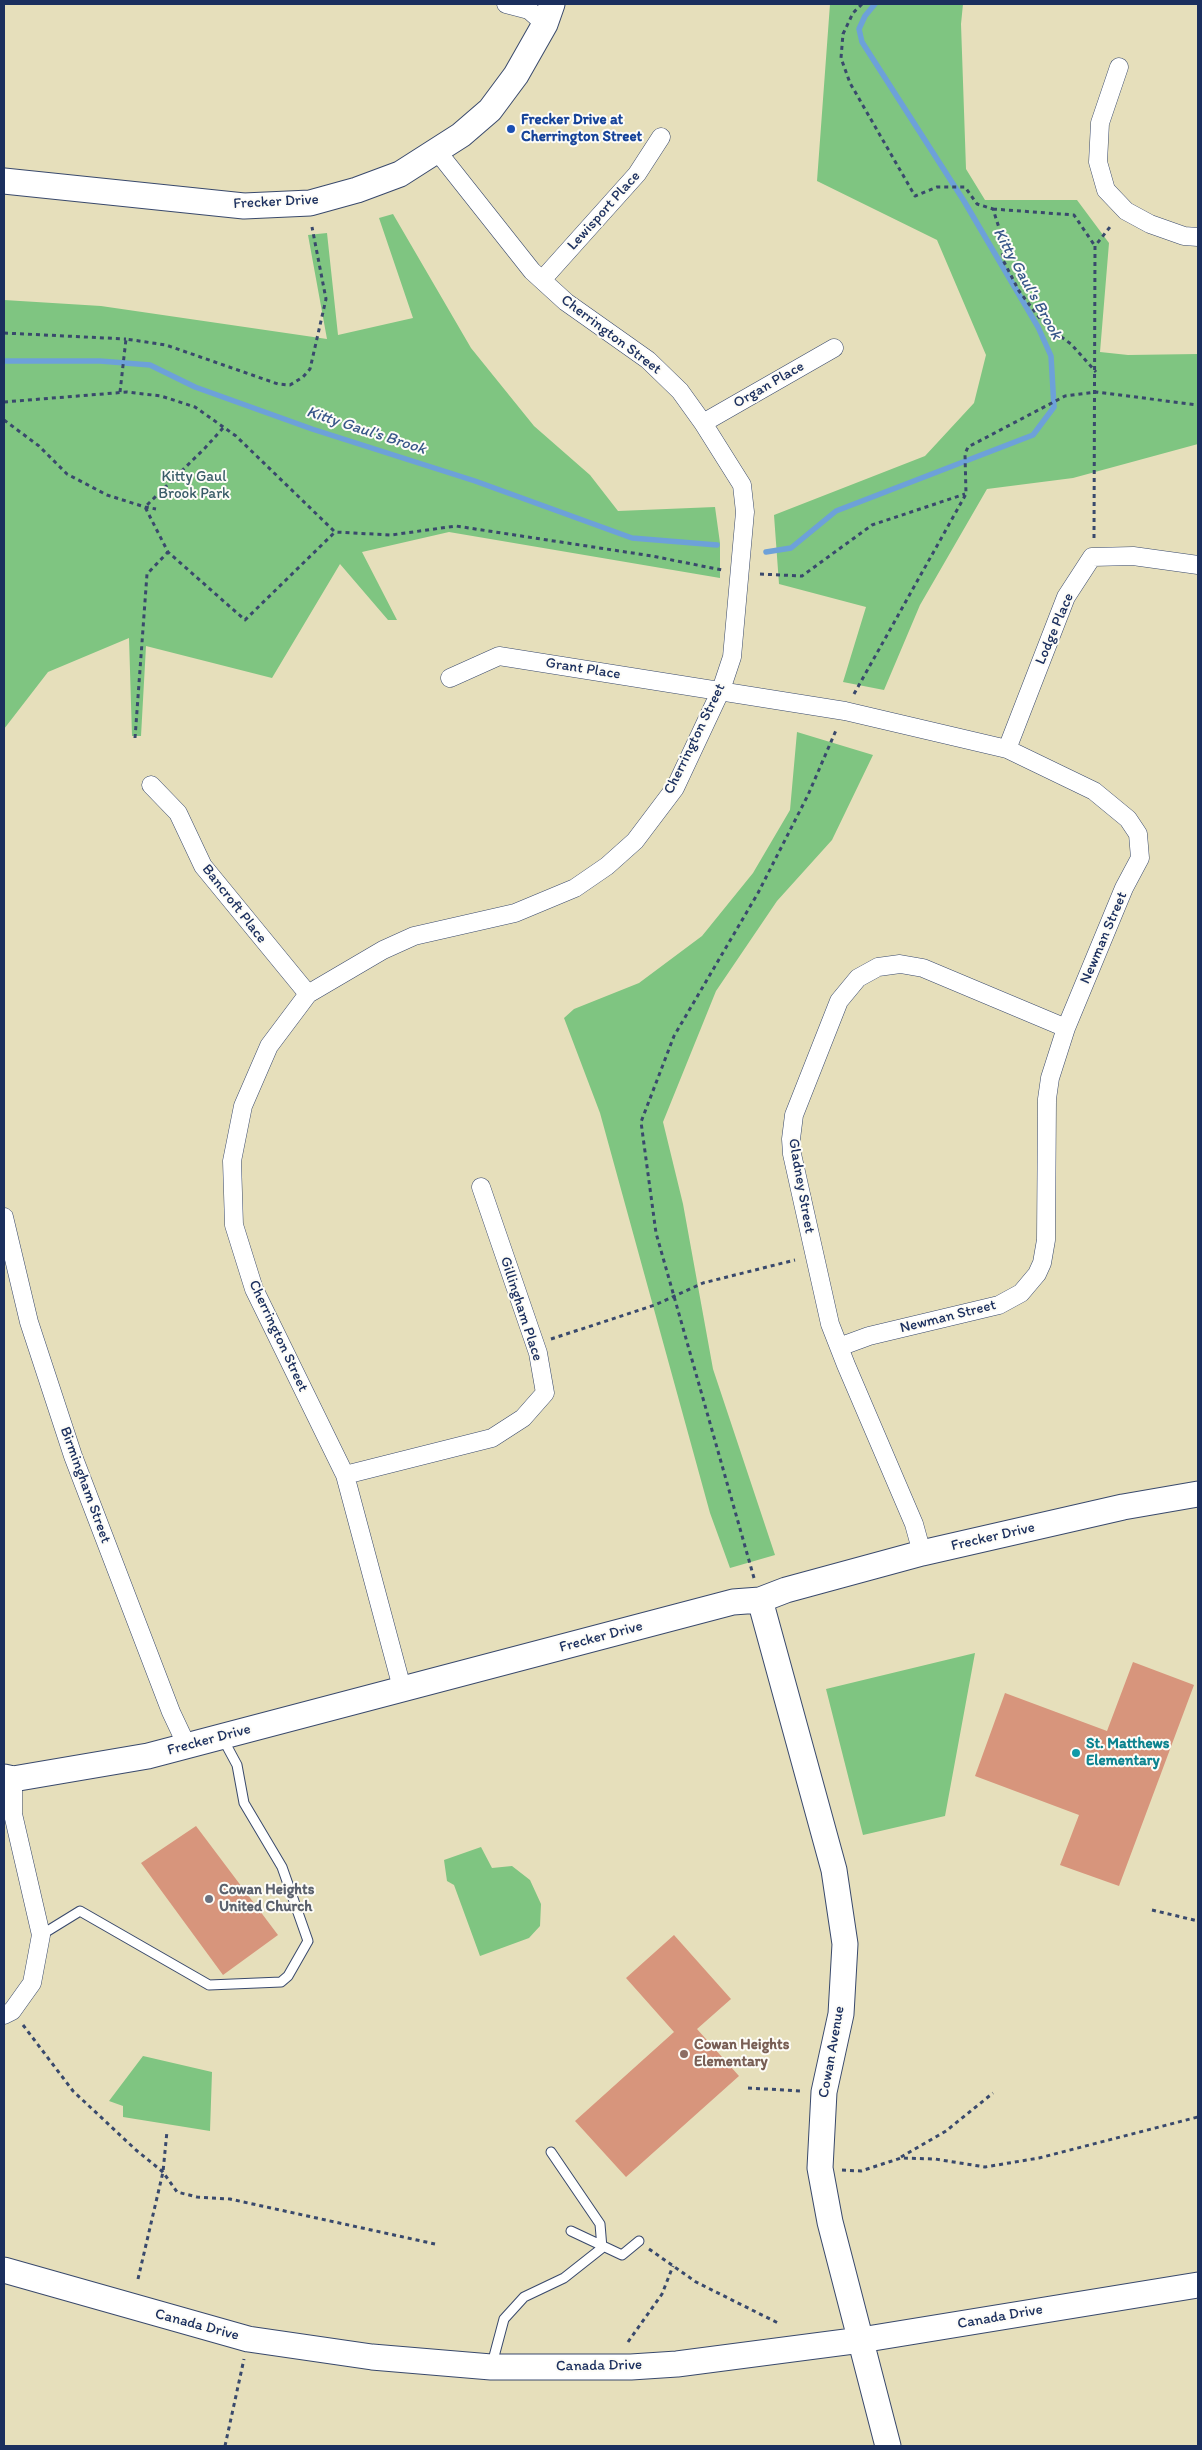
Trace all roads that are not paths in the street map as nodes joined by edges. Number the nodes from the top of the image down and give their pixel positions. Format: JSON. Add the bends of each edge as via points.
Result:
{"nodes":[{"id":1,"x":506,"y":4,"type":"edge"},
{"id":2,"x":549,"y":14,"type":"edge"},
{"id":3,"x":1119,"y":67,"type":"dead end"},
{"id":4,"x":661,"y":137,"type":"dead end"},
{"id":5,"x":437,"y":151,"type":"junction"},
{"id":6,"x":4,"y":181,"type":"edge"},
{"id":7,"x":1198,"y":237,"type":"edge"},
{"id":8,"x":542,"y":280,"type":"junction"},
{"id":9,"x":834,"y":348,"type":"dead end"},
{"id":10,"x":704,"y":423,"type":"junction"},
{"id":11,"x":1198,"y":565,"type":"edge"},
{"id":12,"x":450,"y":678,"type":"dead end"},
{"id":13,"x":721,"y":690,"type":"junction"},
{"id":14,"x":1008,"y":749,"type":"junction"},
{"id":15,"x":151,"y":785,"type":"dead end"},
{"id":16,"x":308,"y":994,"type":"junction"},
{"id":17,"x":1066,"y":1028,"type":"junction"},
{"id":18,"x":480,"y":1187,"type":"dead end"},
{"id":19,"x":4,"y":1217,"type":"edge"},
{"id":20,"x":839,"y":1347,"type":"junction"},
{"id":21,"x":345,"y":1475,"type":"junction"},
{"id":22,"x":1198,"y":1494,"type":"edge"},
{"id":23,"x":922,"y":1553,"type":"junction"},
{"id":24,"x":757,"y":1589,"type":"junction"},
{"id":25,"x":402,"y":1688,"type":"junction"},
{"id":26,"x":222,"y":1737,"type":"junction"},
{"id":27,"x":187,"y":1746,"type":"junction"},
{"id":28,"x":8,"y":1778,"type":"edge"},
{"id":29,"x":40,"y":1935,"type":"junction"},
{"id":30,"x":4,"y":2014,"type":"edge"},
{"id":31,"x":551,"y":2152,"type":"dead end"},
{"id":32,"x":571,"y":2231,"type":"dead end"},
{"id":33,"x":639,"y":2241,"type":"road end"},
{"id":34,"x":602,"y":2248,"type":"junction"},
{"id":35,"x":4,"y":2270,"type":"edge"},
{"id":36,"x":1198,"y":2285,"type":"edge"},
{"id":37,"x":861,"y":2340,"type":"junction"},
{"id":38,"x":490,"y":2367,"type":"junction"},
{"id":39,"x":888,"y":2446,"type":"edge"}],
"edges":[{"from":1,"to":2,"type":"street"},
{"from":2,"to":5,"type":"street","name":"Frecker Drive","via":[[516,75],[490,110],[462,135]]},
{"from":3,"to":7,"type":"street","via":[[1100,123],[1098,162],[1106,190],[1126,211],[1150,224],[1184,236]]},
{"from":4,"to":8,"type":"street","name":"Lewisport Place","via":[[637,174]]},
{"from":5,"to":6,"type":"street","name":"Frecker Drive","via":[[400,174],[310,203],[244,206]]},
{"from":5,"to":8,"type":"street","name":"Cherrington Street","via":[[513,249]]},
{"from":8,"to":10,"type":"street","name":"Cherrington Street","via":[[566,302],[659,369]]},
{"from":9,"to":10,"type":"street","name":"Organ Place"},
{"from":10,"to":13,"type":"street","name":"Cherrington Street","via":[[742,485],[745,512],[732,657]]},
{"from":11,"to":14,"type":"street","name":"Lodge Place","via":[[1133,556],[1092,557],[1066,597]]},
{"from":12,"to":13,"type":"street","name":"Grant Place","via":[[499,656]]},
{"from":13,"to":14,"type":"street","name":"Newman Street","via":[[845,711]]},
{"from":13,"to":16,"type":"street","name":"Cherrington Street","via":[[675,788],[636,841],[606,866],[575,888],[515,913],[414,936],[383,950]]},
{"from":14,"to":17,"type":"street","name":"Newman Street","via":[[1094,791],[1128,819],[1138,834],[1140,858],[1124,888]]},
{"from":15,"to":16,"type":"street","name":"Bancroft Place","via":[[178,813],[203,866]]},
{"from":16,"to":21,"type":"street","name":"Cherrington Street","via":[[269,1046],[243,1106],[232,1161],[234,1225],[254,1289]]},
{"from":17,"to":20,"type":"street","name":"Newman Street","via":[[1048,1087],[1046,1240],[1038,1274],[1021,1293],[999,1305],[870,1336]]},
{"from":17,"to":20,"type":"street","name":"Gladney Street","via":[[912,965],[889,964],[868,971],[844,993],[797,1103],[791,1126],[825,1304]]},
{"from":18,"to":21,"type":"street","name":"Gillingham Place","via":[[538,1353],[545,1393],[523,1418],[492,1438]]},
{"from":19,"to":27,"type":"street","name":"Birmingham Street","via":[[29,1322],[73,1456]]},
{"from":20,"to":23,"type":"street","name":"Gladney Street","via":[[914,1524]]},
{"from":21,"to":25,"type":"street","name":"Cherrington Street"},
{"from":22,"to":23,"type":"street","name":"Frecker Drive"},
{"from":23,"to":24,"type":"street","name":"Frecker Drive","via":[[786,1590]]},
{"from":24,"to":25,"type":"street","name":"Frecker Drive","via":[[733,1602]]},
{"from":24,"to":37,"type":"street","name":"Cowan Avenue","via":[[834,1870],[845,1944],[841,2014],[824,2092],[820,2168],[830,2222]]},
{"from":25,"to":26,"type":"street","name":"Frecker Drive"},
{"from":26,"to":27,"type":"street","name":"Frecker Drive"},
{"from":26,"to":29,"type":"lane","via":[[237,1765],[244,1803],[282,1867],[308,1941],[288,1976],[281,1982],[209,1985],[80,1911]]},
{"from":27,"to":28,"type":"street","name":"Frecker Drive","via":[[148,1756]]},
{"from":28,"to":29,"type":"street"},
{"from":29,"to":30,"type":"street","via":[[32,1983],[12,2011]]},
{"from":31,"to":34,"type":"lane","via":[[600,2224]]},
{"from":32,"to":34,"type":"lane"},
{"from":33,"to":34,"type":"lane","via":[[622,2256]]},
{"from":34,"to":38,"type":"lane","via":[[564,2278],[524,2297],[504,2320]]},
{"from":35,"to":38,"type":"street","name":"Canada Drive","via":[[248,2339],[372,2357]]},
{"from":36,"to":37,"type":"street","name":"Canada Drive"},
{"from":37,"to":38,"type":"street","name":"Canada Drive","via":[[677,2364]]},
{"from":37,"to":39,"type":"street","name":"Cowan Avenue"}]}
